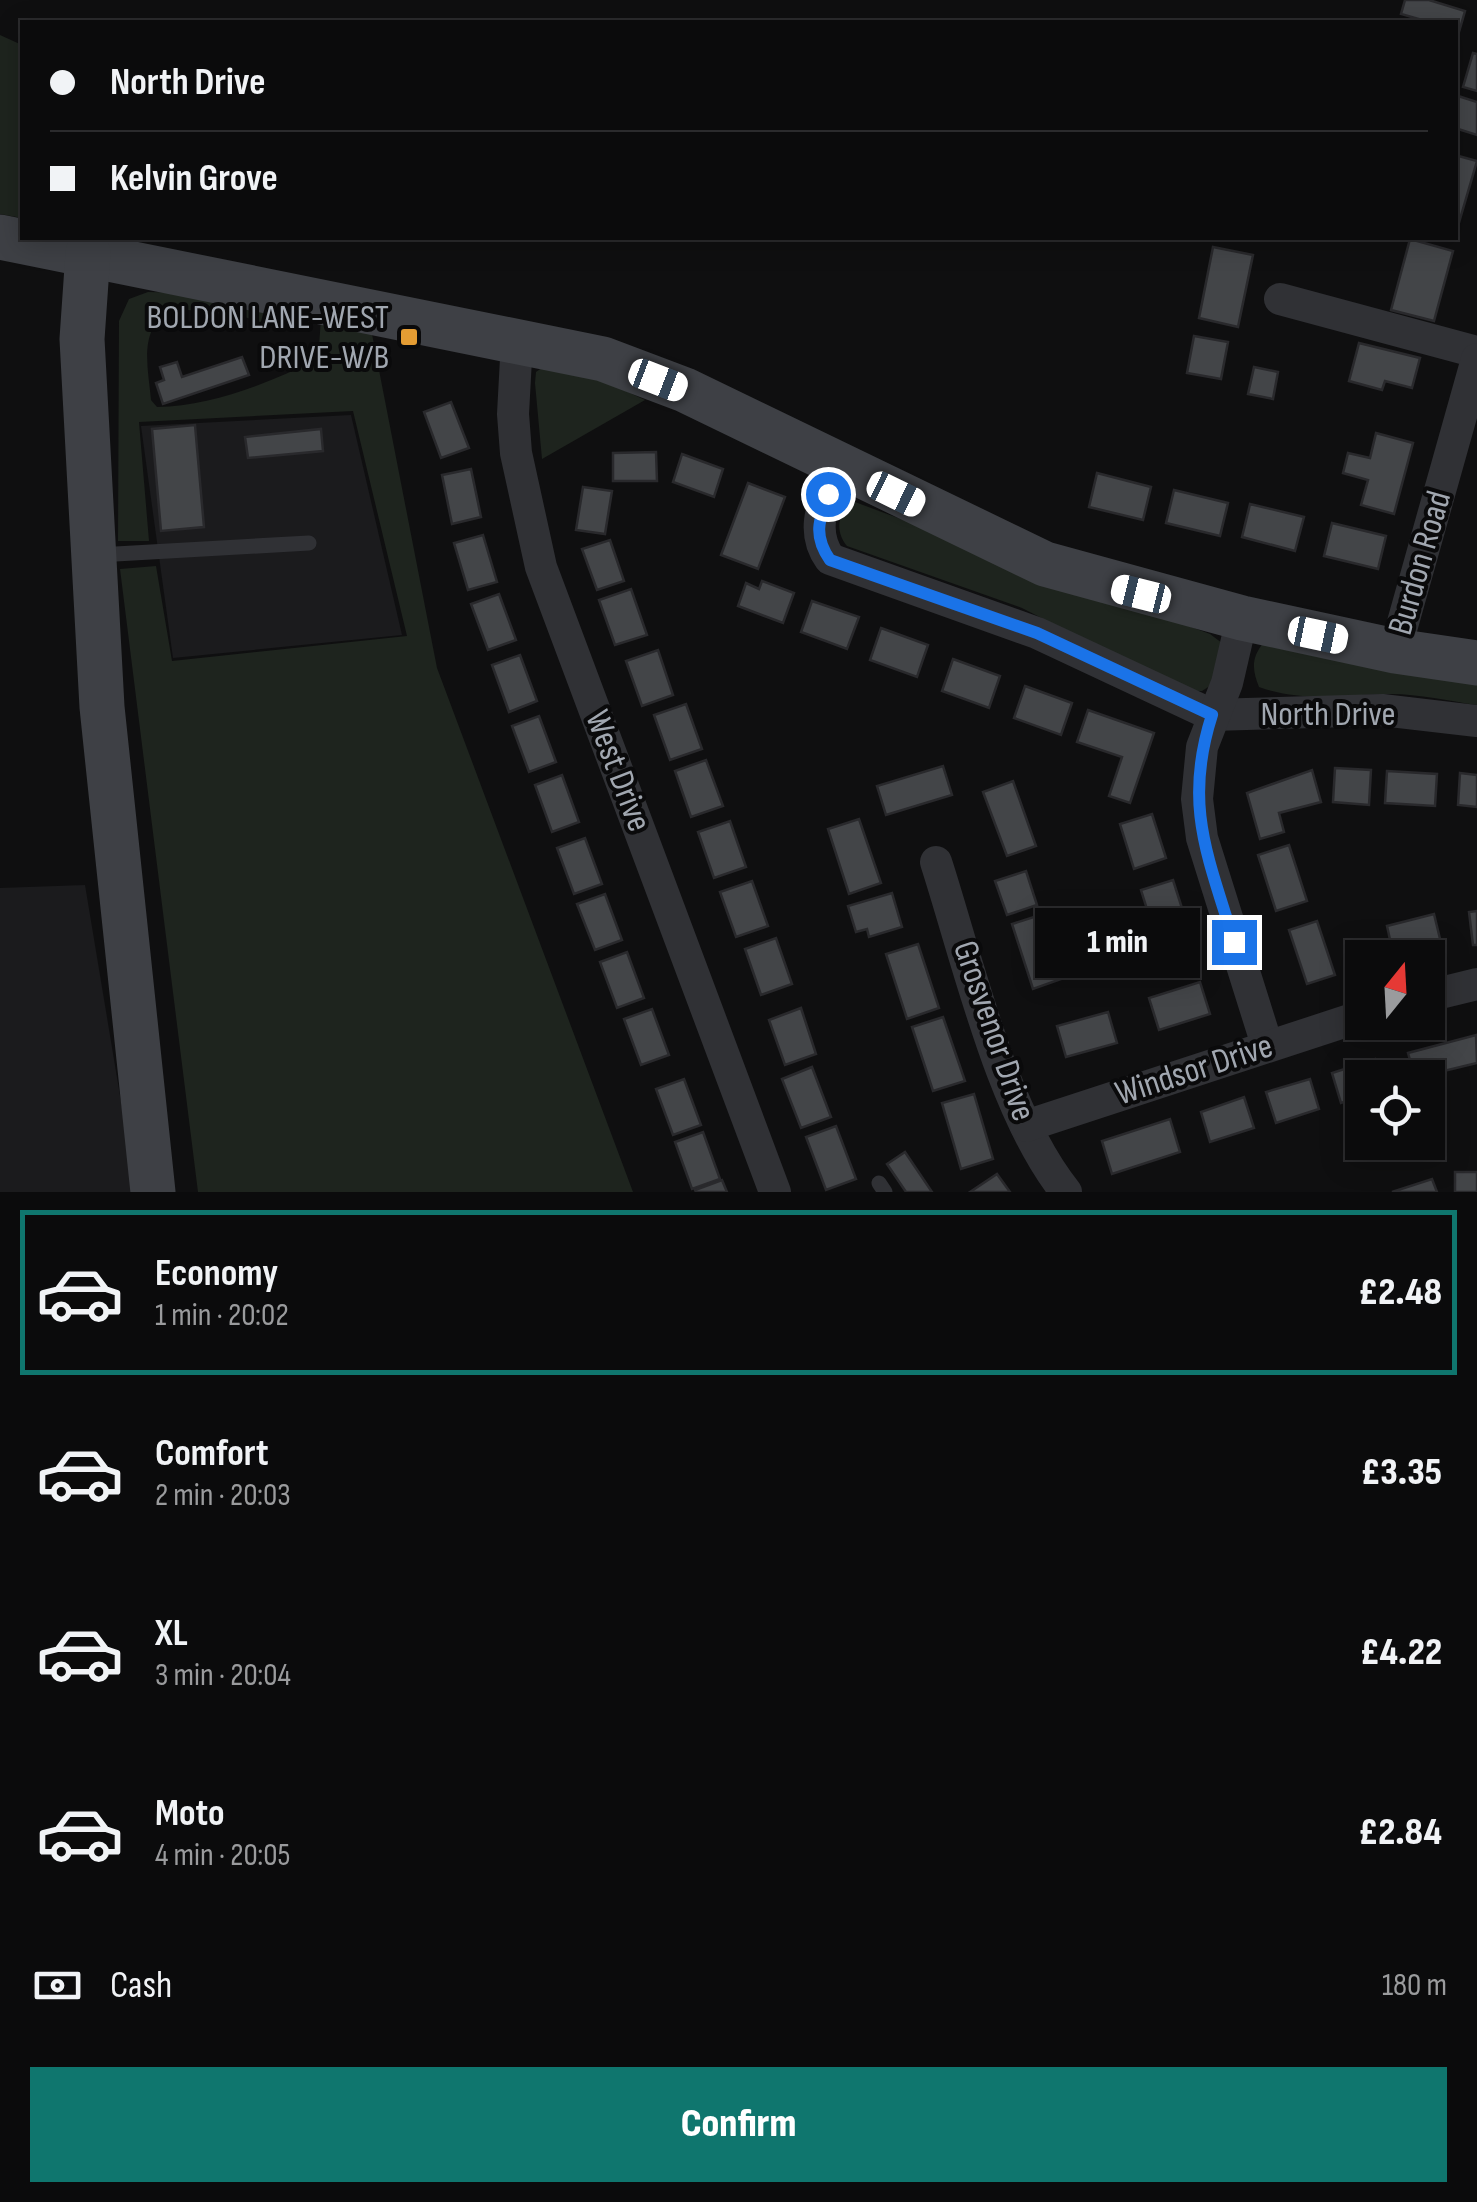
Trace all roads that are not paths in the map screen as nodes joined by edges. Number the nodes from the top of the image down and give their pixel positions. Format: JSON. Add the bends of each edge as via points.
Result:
{"nodes":[{"id":1,"x":0,"y":237,"type":"edge"},
{"id":2,"x":88,"y":253,"type":"junction"},
{"id":3,"x":1280,"y":299,"type":"dead end"},
{"id":4,"x":517,"y":340,"type":"junction"},
{"id":5,"x":1477,"y":355,"type":"edge"},
{"id":6,"x":838,"y":466,"type":"junction"},
{"id":7,"x":309,"y":543,"type":"dead end"},
{"id":8,"x":94,"y":555,"type":"junction"},
{"id":9,"x":1242,"y":618,"type":"junction"},
{"id":10,"x":1395,"y":651,"type":"junction"},
{"id":11,"x":1477,"y":662,"type":"edge"},
{"id":12,"x":1212,"y":715,"type":"junction"},
{"id":13,"x":1477,"y":720,"type":"edge"},
{"id":14,"x":936,"y":862,"type":"dead end"},
{"id":15,"x":1477,"y":984,"type":"edge"},
{"id":16,"x":1445,"y":992,"type":"edge"},
{"id":17,"x":1345,"y":1021,"type":"edge"},
{"id":18,"x":1267,"y":1045,"type":"junction"},
{"id":19,"x":1026,"y":1126,"type":"junction"},
{"id":20,"x":153,"y":1192,"type":"edge"},
{"id":21,"x":775,"y":1192,"type":"edge"},
{"id":22,"x":1066,"y":1192,"type":"edge"}],
"edges":[{"from":1,"to":2,"type":"street"},
{"from":2,"to":4,"type":"street"},
{"from":2,"to":8,"type":"street","via":[[82,339]]},
{"from":3,"to":5,"type":"street"},
{"from":4,"to":6,"type":"street","via":[[603,360],[686,390]]},
{"from":4,"to":21,"type":"street","name":"West Drive","via":[[516,453],[541,567]]},
{"from":5,"to":10,"type":"street","name":"Burdon Road"},
{"from":6,"to":9,"type":"street","via":[[1045,564]]},
{"from":6,"to":12,"type":"street","name":"North Drive","via":[[818,522],[819,544],[830,560],[1037,633]]},
{"from":7,"to":8,"type":"lane"},
{"from":8,"to":20,"type":"street","via":[[102,707]]},
{"from":9,"to":10,"type":"street"},
{"from":9,"to":12,"type":"street"},
{"from":10,"to":11,"type":"street"},
{"from":12,"to":13,"type":"street","name":"North Drive","via":[[1382,710]]},
{"from":12,"to":18,"type":"street","via":[[1196,799],[1202,838]]},
{"from":14,"to":19,"type":"street","name":"Grosvenor Drive"},
{"from":15,"to":16,"type":"street"},
{"from":17,"to":18,"type":"street","name":"Windsor Drive"},
{"from":18,"to":19,"type":"street","name":"Windsor Drive"},
{"from":19,"to":22,"type":"street","name":"Grosvenor Drive","via":[[1043,1164]]}]}
